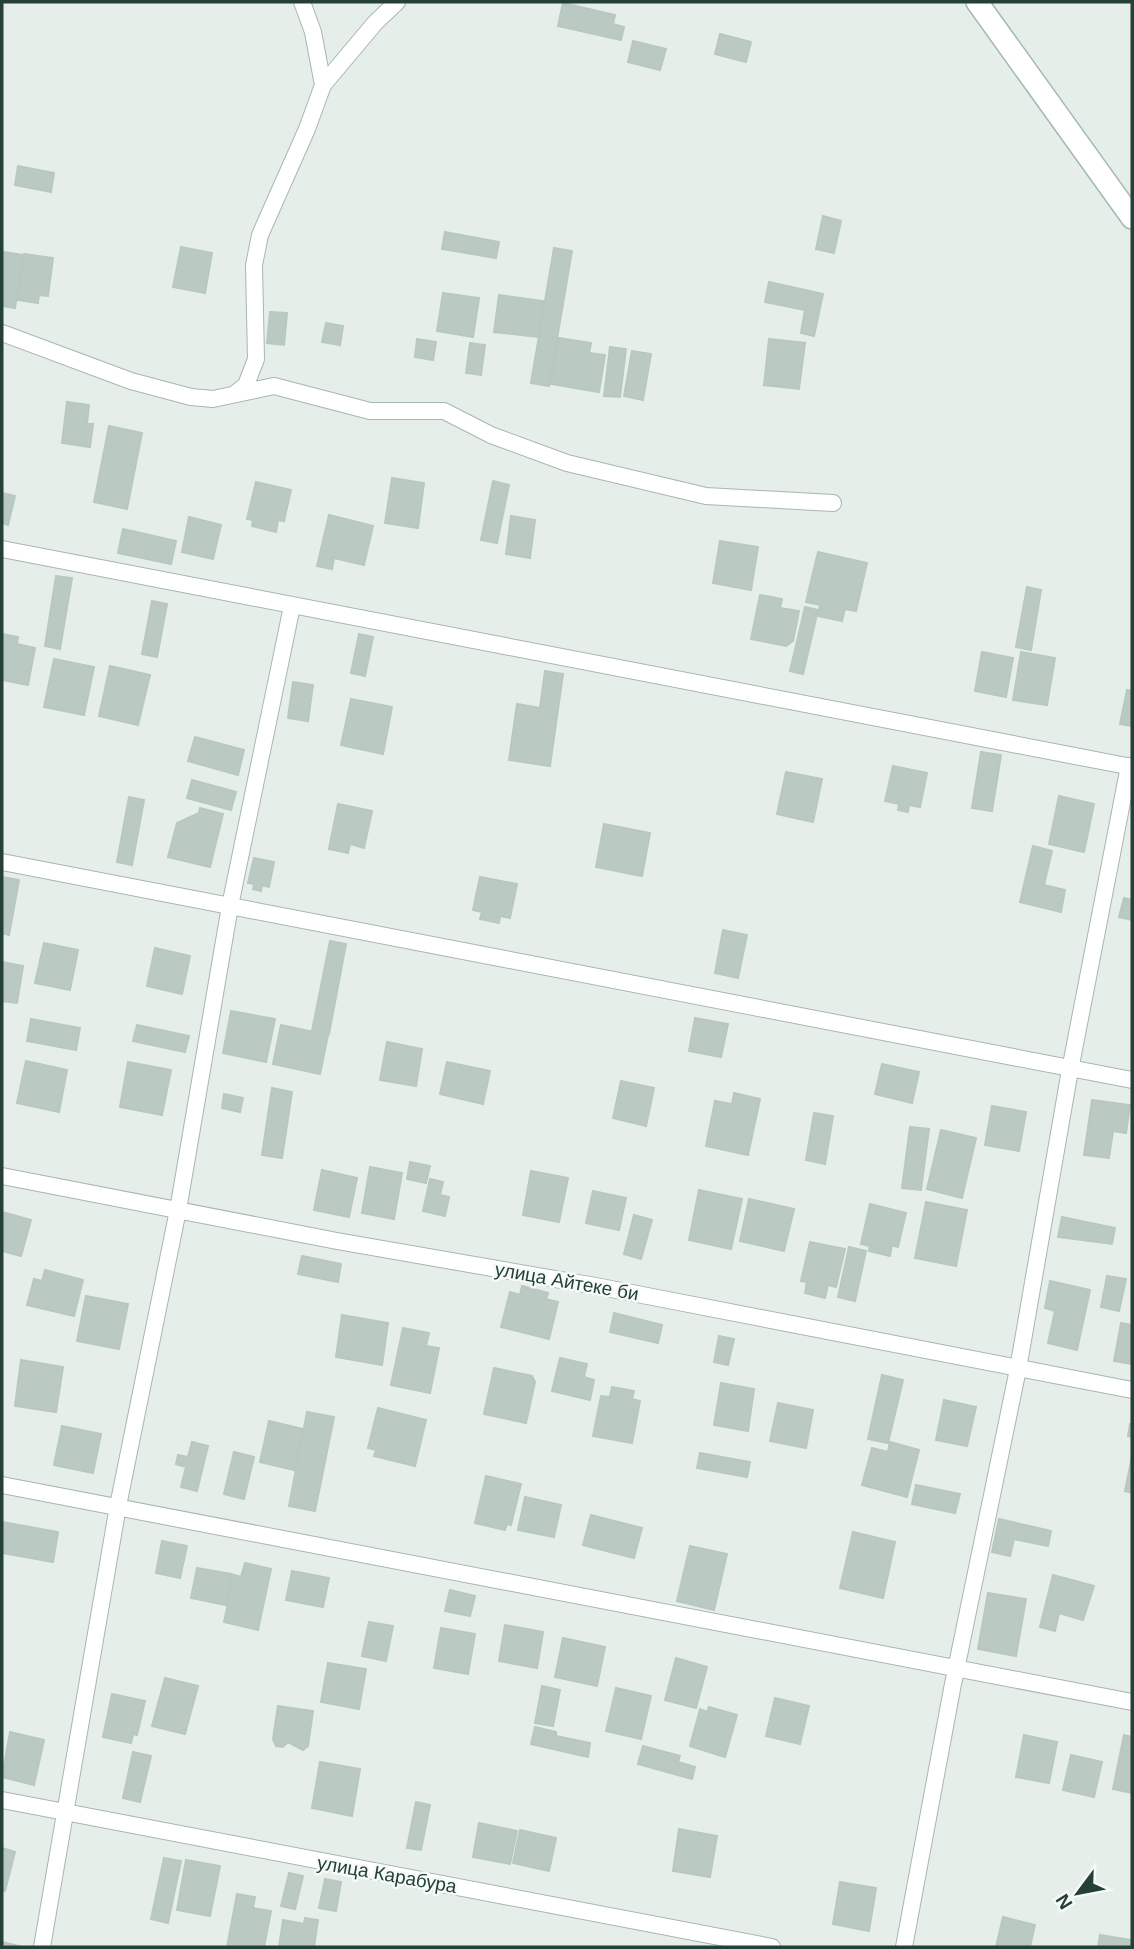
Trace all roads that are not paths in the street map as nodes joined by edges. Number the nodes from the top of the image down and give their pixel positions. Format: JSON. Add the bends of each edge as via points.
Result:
{"nodes":[{"id":1,"x":302,"y":2,"type":"edge"},
{"id":2,"x":397,"y":2,"type":"edge"},
{"id":3,"x":977,"y":2,"type":"edge"},
{"id":4,"x":323,"y":85,"type":"junction"},
{"id":5,"x":1132,"y":218,"type":"edge"},
{"id":6,"x":2,"y":333,"type":"edge"},
{"id":7,"x":256,"y":359,"type":"junction"},
{"id":8,"x":274,"y":386,"type":"junction"},
{"id":9,"x":236,"y":393,"type":"junction"},
{"id":10,"x":833,"y":503,"type":"dead end"},
{"id":11,"x":2,"y":549,"type":"edge"},
{"id":12,"x":292,"y":606,"type":"junction"},
{"id":13,"x":1131,"y":766,"type":"edge"},
{"id":14,"x":2,"y":862,"type":"edge"},
{"id":15,"x":230,"y":906,"type":"junction"},
{"id":16,"x":1070,"y":1070,"type":"junction"},
{"id":17,"x":1132,"y":1080,"type":"edge"},
{"id":18,"x":2,"y":1176,"type":"edge"},
{"id":19,"x":178,"y":1210,"type":"junction"},
{"id":20,"x":1018,"y":1368,"type":"junction"},
{"id":21,"x":1132,"y":1390,"type":"edge"},
{"id":22,"x":2,"y":1485,"type":"edge"},
{"id":23,"x":118,"y":1506,"type":"junction"},
{"id":24,"x":956,"y":1668,"type":"junction"},
{"id":25,"x":1132,"y":1702,"type":"edge"},
{"id":26,"x":2,"y":1800,"type":"edge"},
{"id":27,"x":65,"y":1813,"type":"junction"},
{"id":28,"x":42,"y":1947,"type":"edge"},
{"id":29,"x":772,"y":1947,"type":"edge"},
{"id":30,"x":904,"y":1947,"type":"edge"}],
"edges":[{"from":1,"to":4,"type":"street"},
{"from":2,"to":4,"type":"street"},
{"from":3,"to":5,"type":"main road"},
{"from":4,"to":7,"type":"street","via":[[260,235],[254,265]]},
{"from":6,"to":9,"type":"street","via":[[167,392],[213,399]]},
{"from":7,"to":8,"type":"street"},
{"from":7,"to":9,"type":"street","via":[[246,386]]},
{"from":8,"to":9,"type":"street"},
{"from":8,"to":10,"type":"street","via":[[370,411],[444,411],[491,435],[567,463],[706,496]]},
{"from":11,"to":12,"type":"street"},
{"from":12,"to":13,"type":"street"},
{"from":12,"to":15,"type":"street"},
{"from":13,"to":16,"type":"street"},
{"from":14,"to":15,"type":"street"},
{"from":15,"to":16,"type":"street"},
{"from":15,"to":19,"type":"street"},
{"from":16,"to":17,"type":"street"},
{"from":16,"to":20,"type":"street"},
{"from":18,"to":19,"type":"street","name":"улица Айтеке би"},
{"from":19,"to":20,"type":"street","name":"улица Айтеке би"},
{"from":19,"to":23,"type":"street"},
{"from":20,"to":21,"type":"street","name":"улица Айтеке би"},
{"from":20,"to":24,"type":"street"},
{"from":22,"to":23,"type":"street"},
{"from":23,"to":24,"type":"street"},
{"from":23,"to":27,"type":"street"},
{"from":24,"to":25,"type":"street"},
{"from":24,"to":30,"type":"street"},
{"from":26,"to":27,"type":"street","name":"улица Карабура"},
{"from":27,"to":28,"type":"street"},
{"from":27,"to":29,"type":"street","name":"улица Карабура"}]}
